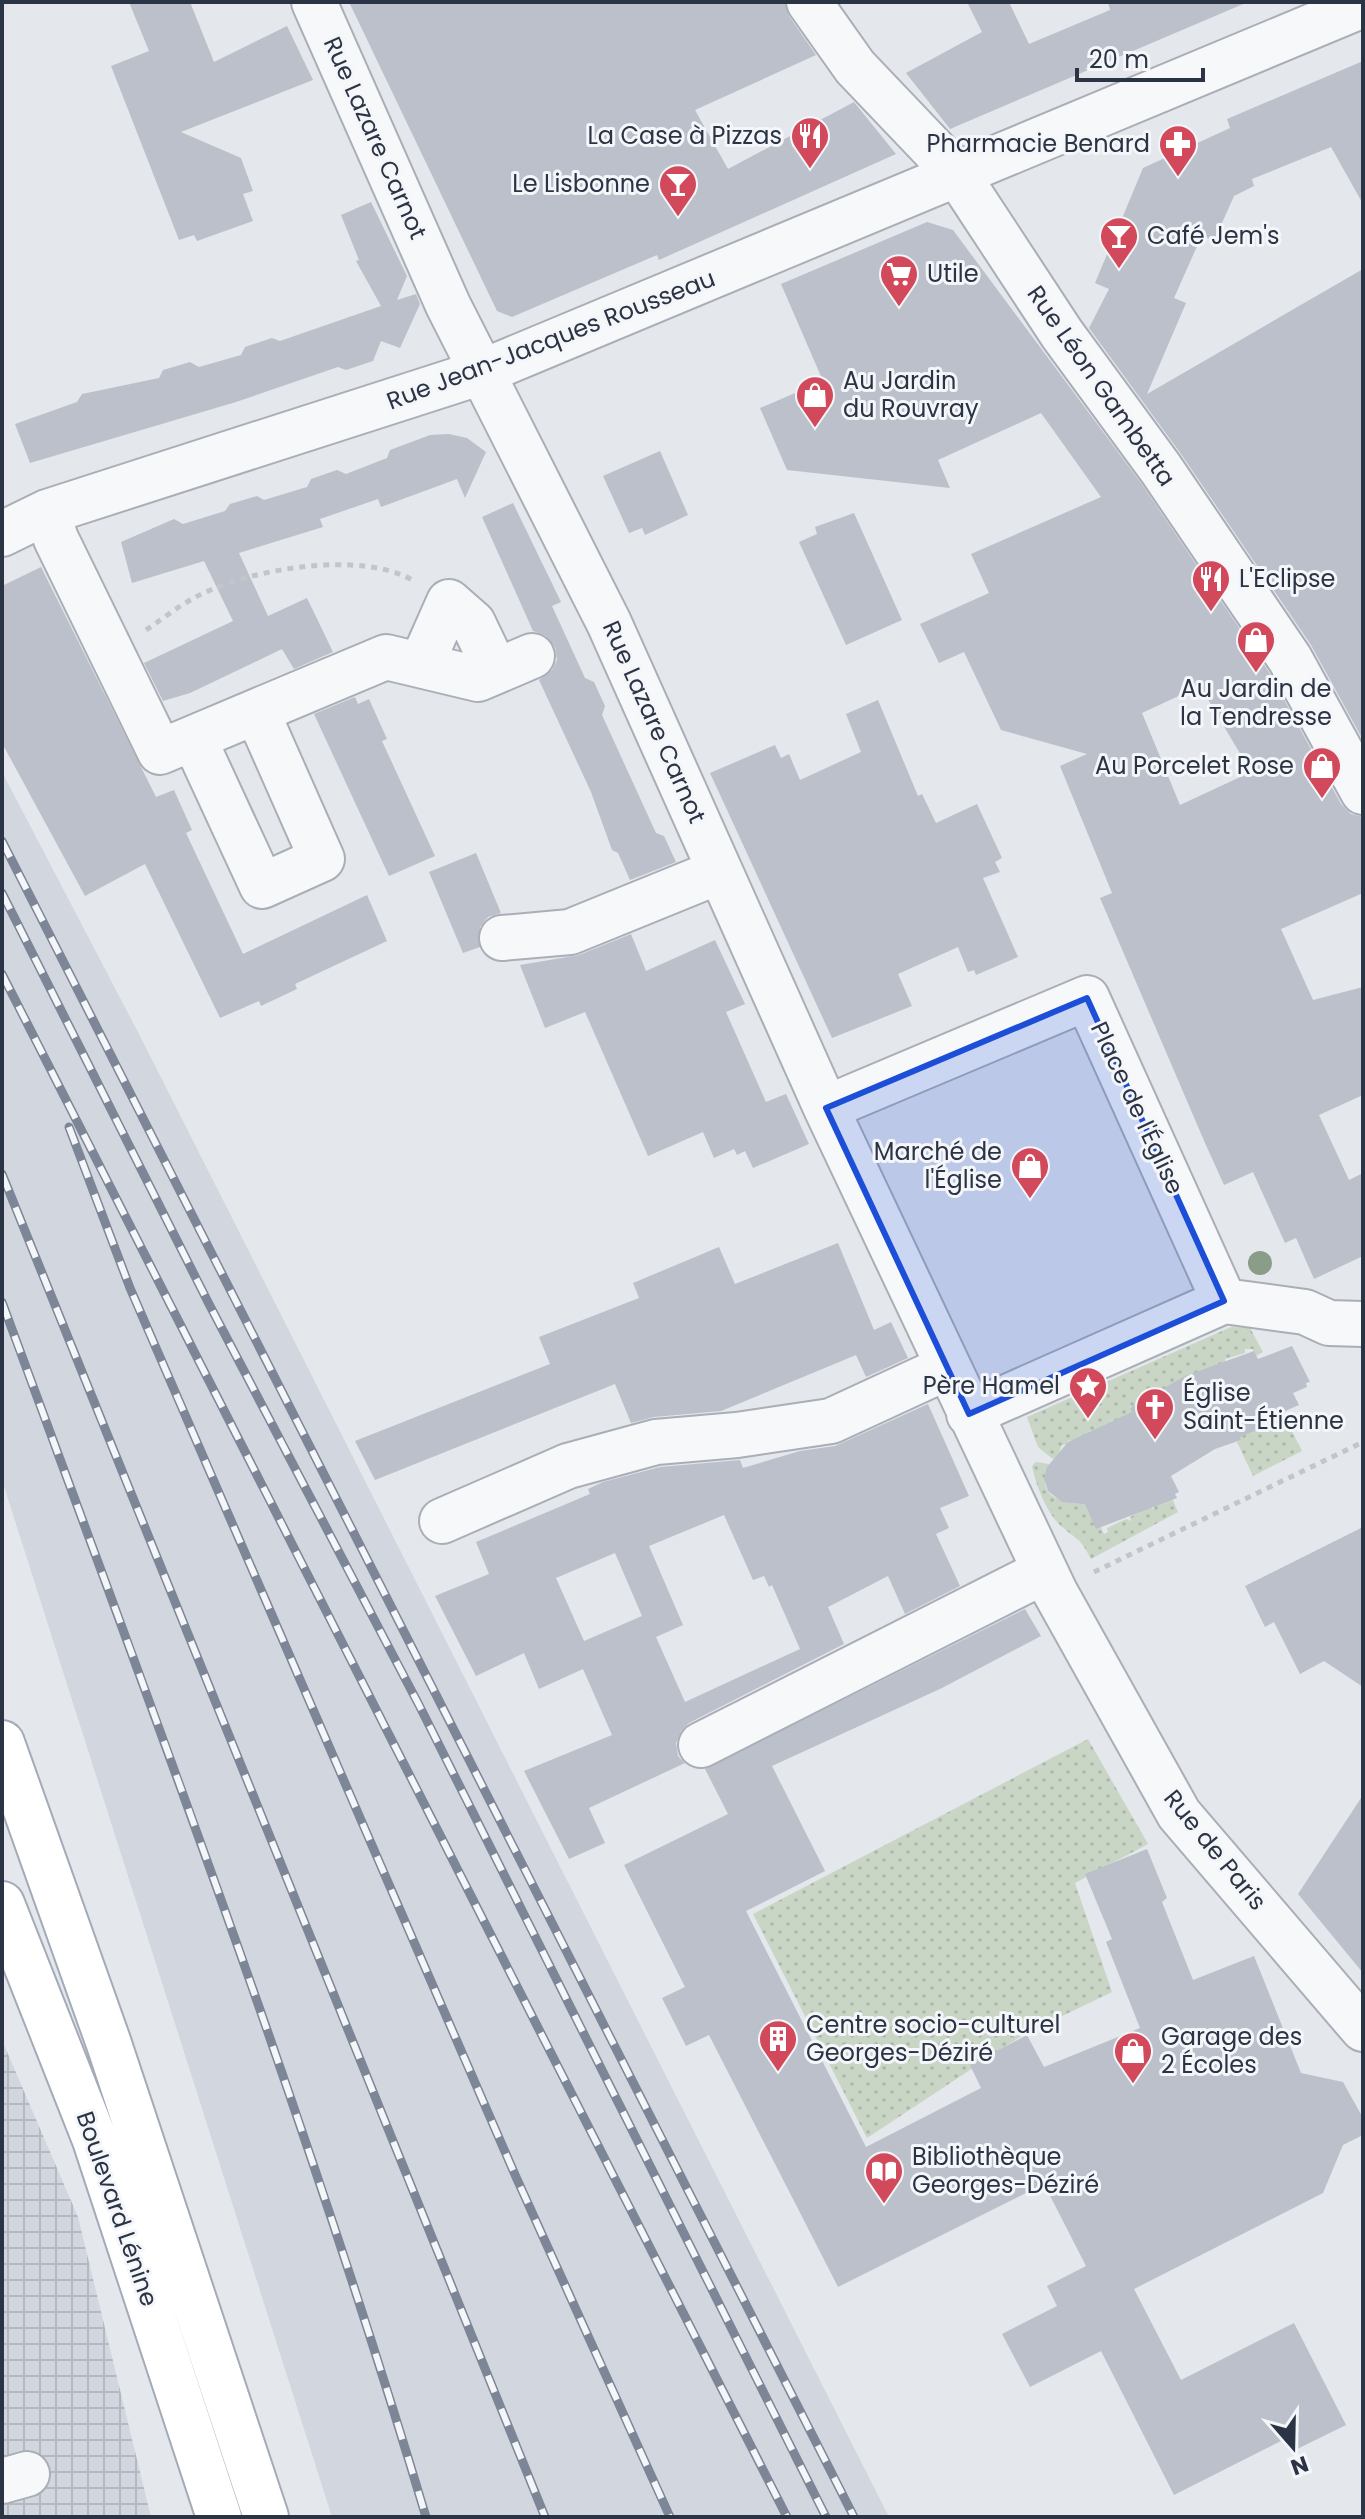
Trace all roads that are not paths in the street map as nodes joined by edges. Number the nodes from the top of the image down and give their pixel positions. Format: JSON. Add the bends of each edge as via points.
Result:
{"nodes":[{"id":1,"x":314,"y":2,"type":"edge"},
{"id":2,"x":809,"y":2,"type":"edge"},
{"id":3,"x":1363,"y":5,"type":"edge"},
{"id":4,"x":957,"y":174,"type":"junction"},
{"id":5,"x":482,"y":372,"type":"junction"},
{"id":6,"x":47,"y":512,"type":"junction"},
{"id":7,"x":2,"y":534,"type":"edge"},
{"id":8,"x":421,"y":665,"type":"junction"},
{"id":9,"x":257,"y":712,"type":"junction"},
{"id":10,"x":194,"y":739,"type":"junction"},
{"id":11,"x":1363,"y":792,"type":"edge"},
{"id":12,"x":720,"y":871,"type":"junction"},
{"id":13,"x":502,"y":938,"type":"dead end"},
{"id":14,"x":826,"y":1108,"type":"junction"},
{"id":15,"x":1224,"y":1301,"type":"junction"},
{"id":16,"x":1363,"y":1324,"type":"edge"},
{"id":17,"x":948,"y":1367,"type":"junction"},
{"id":18,"x":977,"y":1430,"type":"junction"},
{"id":19,"x":442,"y":1521,"type":"dead end"},
{"id":20,"x":1045,"y":1571,"type":"junction"},
{"id":21,"x":2,"y":1743,"type":"edge"},
{"id":22,"x":701,"y":1745,"type":"dead end"},
{"id":23,"x":2,"y":1904,"type":"edge"},
{"id":24,"x":1363,"y":2029,"type":"edge"},
{"id":25,"x":219,"y":2517,"type":"edge"},
{"id":26,"x":266,"y":2517,"type":"edge"}],
"edges":[{"from":1,"to":5,"type":"street","name":"Rue Lazare Carnot"},
{"from":2,"to":4,"type":"street","name":"Rue Léon Gambetta","via":[[855,67]]},
{"from":3,"to":4,"type":"street","name":"Rue Jean-Jacques Rousseau"},
{"from":4,"to":5,"type":"street","name":"Rue Jean-Jacques Rousseau"},
{"from":4,"to":11,"type":"street","name":"Rue Léon Gambetta","via":[[1062,334],[1290,659]]},
{"from":5,"to":6,"type":"street","name":"Rue Jean-Jacques Rousseau"},
{"from":5,"to":12,"type":"street","name":"Rue Lazare Carnot","via":[[609,623]]},
{"from":6,"to":7,"type":"street","name":"Rue Jean-Jacques Rousseau"},
{"from":6,"to":10,"type":"street","via":[[160,752]]},
{"from":8,"to":8,"type":"street","via":[[478,679],[514,663],[449,602]]},
{"from":8,"to":9,"type":"street","via":[[386,657]]},
{"from":9,"to":10,"type":"street"},
{"from":9,"to":10,"type":"street","via":[[322,859],[262,886]]},
{"from":12,"to":13,"type":"street","via":[[570,932]]},
{"from":12,"to":14,"type":"street","name":"Rue Lazare Carnot"},
{"from":14,"to":15,"type":"street","name":"Place de l'Église","via":[[1087,998]]},
{"from":14,"to":17,"type":"street","name":"Rue Lazare Carnot"},
{"from":15,"to":16,"type":"street","via":[[1305,1312],[1329,1323]]},
{"from":15,"to":18,"type":"street"},
{"from":17,"to":18,"type":"street","name":"Rue Lazare Carnot"},
{"from":17,"to":19,"type":"street","via":[[831,1421],[656,1442],[568,1466]]},
{"from":18,"to":20,"type":"street","name":"Rue de Paris"},
{"from":20,"to":22,"type":"street"},
{"from":20,"to":24,"type":"street","name":"Rue de Paris","via":[[1179,1814]]},
{"from":21,"to":26,"type":"main road"},
{"from":23,"to":25,"type":"main road","name":"Boulevard Lénine","via":[[95,2140]]}]}
